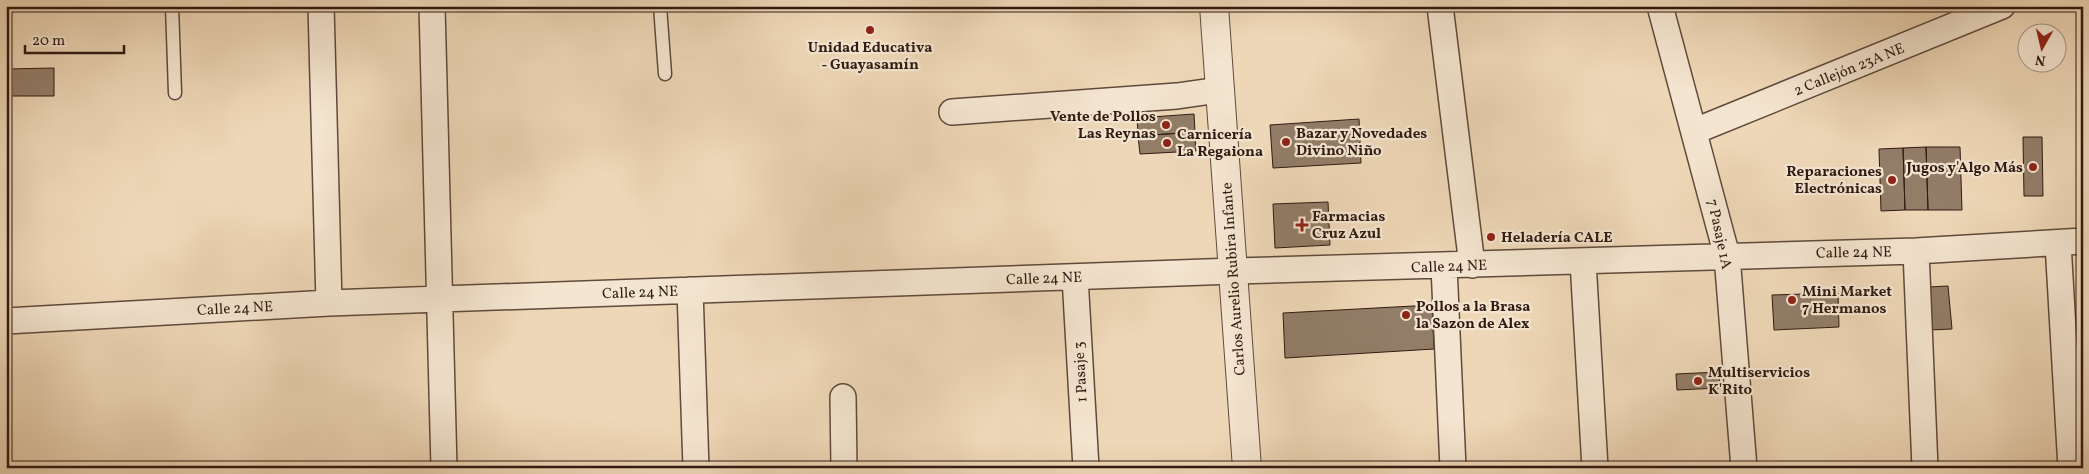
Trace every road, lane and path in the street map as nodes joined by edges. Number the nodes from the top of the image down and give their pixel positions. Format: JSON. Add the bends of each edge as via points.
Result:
{"nodes":[{"id":1,"x":172,"y":6,"type":"edge"},
{"id":2,"x":320,"y":6,"type":"edge"},
{"id":3,"x":432,"y":6,"type":"edge"},
{"id":4,"x":660,"y":6,"type":"edge"},
{"id":5,"x":1214,"y":6,"type":"edge"},
{"id":6,"x":1440,"y":6,"type":"edge"},
{"id":7,"x":1660,"y":6,"type":"edge"},
{"id":8,"x":2002,"y":6,"type":"edge"},
{"id":9,"x":665,"y":74,"type":"dead end"},
{"id":10,"x":1219,"y":90,"type":"junction"},
{"id":11,"x":175,"y":93,"type":"dead end"},
{"id":12,"x":952,"y":112,"type":"dead end"},
{"id":13,"x":1695,"y":131,"type":"junction"},
{"id":14,"x":2083,"y":241,"type":"edge"},
{"id":15,"x":2058,"y":243,"type":"junction"},
{"id":16,"x":1916,"y":251,"type":"junction"},
{"id":17,"x":1727,"y":256,"type":"junction"},
{"id":18,"x":1582,"y":261,"type":"junction"},
{"id":19,"x":1472,"y":265,"type":"junction"},
{"id":20,"x":1444,"y":266,"type":"junction"},
{"id":21,"x":1234,"y":271,"type":"junction"},
{"id":22,"x":1075,"y":277,"type":"junction"},
{"id":23,"x":690,"y":290,"type":"junction"},
{"id":24,"x":439,"y":300,"type":"junction"},
{"id":25,"x":329,"y":303,"type":"junction"},
{"id":26,"x":6,"y":321,"type":"edge"},
{"id":27,"x":844,"y":397,"type":"dead end"},
{"id":28,"x":444,"y":468,"type":"edge"},
{"id":29,"x":696,"y":468,"type":"edge"},
{"id":30,"x":844,"y":468,"type":"edge"},
{"id":31,"x":1086,"y":468,"type":"edge"},
{"id":32,"x":1247,"y":468,"type":"edge"},
{"id":33,"x":1453,"y":468,"type":"edge"},
{"id":34,"x":1595,"y":468,"type":"edge"},
{"id":35,"x":1744,"y":468,"type":"edge"},
{"id":36,"x":1925,"y":468,"type":"edge"},
{"id":37,"x":2071,"y":468,"type":"edge"}],
"edges":[{"from":1,"to":11,"type":"lane"},
{"from":2,"to":25,"type":"street"},
{"from":3,"to":24,"type":"street"},
{"from":4,"to":9,"type":"lane"},
{"from":5,"to":10,"type":"street","name":"Carlos Aurelio Rubira Infante"},
{"from":6,"to":19,"type":"street"},
{"from":7,"to":13,"type":"street","name":"7 Pasaje 1A"},
{"from":8,"to":13,"type":"street","name":"2 Callejón 23A NE"},
{"from":10,"to":12,"type":"street","via":[[1177,96]]},
{"from":10,"to":21,"type":"street","name":"Carlos Aurelio Rubira Infante"},
{"from":13,"to":17,"type":"street","name":"7 Pasaje 1A"},
{"from":14,"to":15,"type":"street","name":"Calle 24 NE"},
{"from":15,"to":16,"type":"street","name":"Calle 24 NE"},
{"from":15,"to":37,"type":"street"},
{"from":16,"to":17,"type":"street","name":"Calle 24 NE"},
{"from":16,"to":36,"type":"street"},
{"from":17,"to":18,"type":"street","name":"Calle 24 NE"},
{"from":17,"to":35,"type":"street","name":"7 Pasaje 1A"},
{"from":18,"to":19,"type":"street","name":"Calle 24 NE"},
{"from":18,"to":34,"type":"street"},
{"from":19,"to":20,"type":"street","name":"Calle 24 NE"},
{"from":20,"to":21,"type":"street","name":"Calle 24 NE"},
{"from":20,"to":33,"type":"street"},
{"from":21,"to":22,"type":"street","name":"Calle 24 NE"},
{"from":21,"to":32,"type":"street","name":"Carlos Aurelio Rubira Infante"},
{"from":22,"to":23,"type":"street","name":"Calle 24 NE"},
{"from":22,"to":31,"type":"street","name":"1 Pasaje 3"},
{"from":23,"to":24,"type":"street","name":"Calle 24 NE"},
{"from":23,"to":29,"type":"street"},
{"from":24,"to":25,"type":"street","name":"Calle 24 NE"},
{"from":24,"to":28,"type":"street"},
{"from":25,"to":26,"type":"street","name":"Calle 24 NE"},
{"from":27,"to":30,"type":"street"}]}
